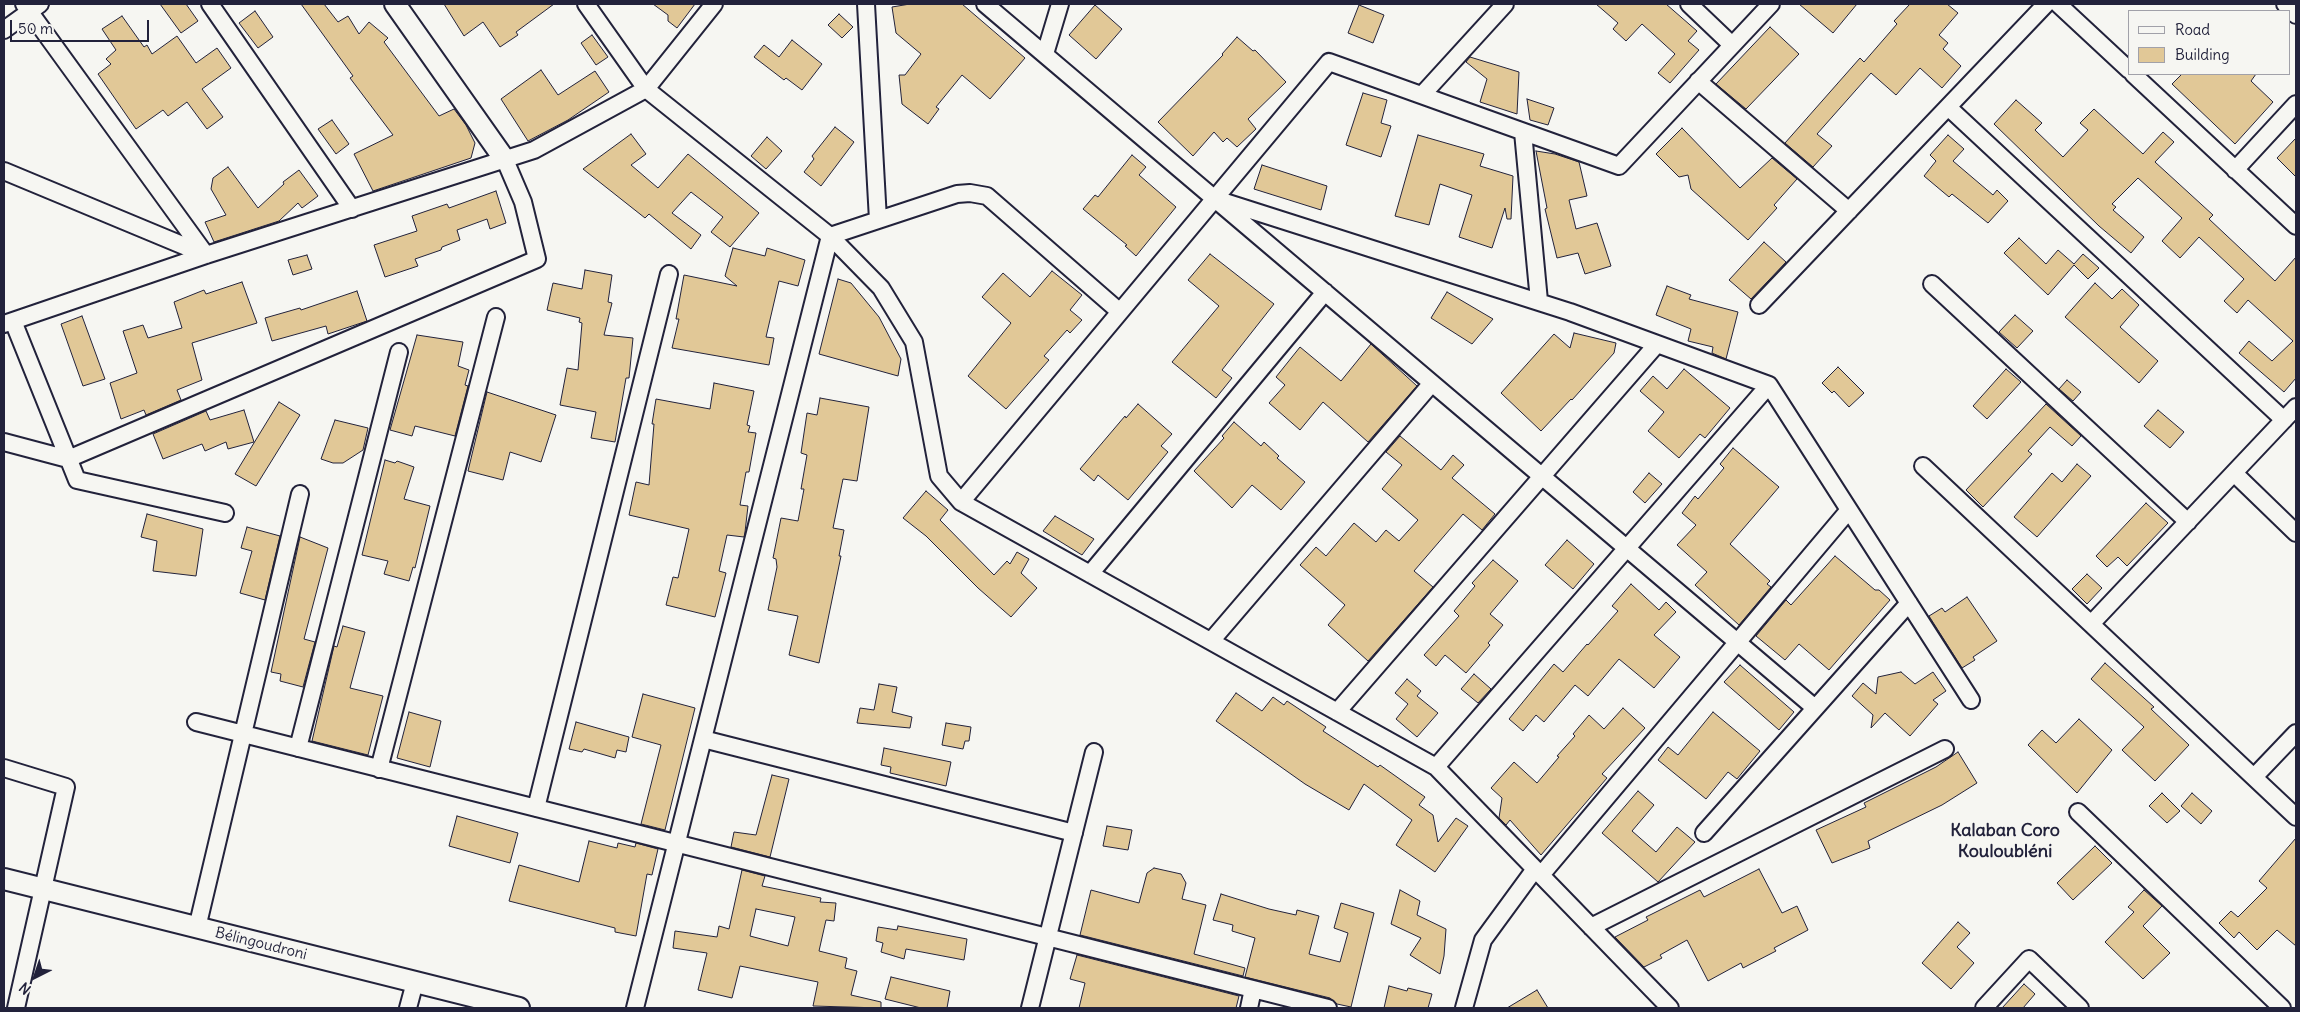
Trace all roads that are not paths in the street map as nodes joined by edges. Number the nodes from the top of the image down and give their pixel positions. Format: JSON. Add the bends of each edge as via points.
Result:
{"nodes":[{"id":1,"x":210,"y":4,"type":"edge"},
{"id":2,"x":395,"y":4,"type":"edge"},
{"id":3,"x":586,"y":4,"type":"edge"},
{"id":4,"x":714,"y":4,"type":"edge"},
{"id":5,"x":866,"y":4,"type":"edge"},
{"id":6,"x":986,"y":4,"type":"edge"},
{"id":7,"x":1060,"y":4,"type":"edge"},
{"id":8,"x":1506,"y":4,"type":"edge"},
{"id":9,"x":1689,"y":4,"type":"edge"},
{"id":10,"x":1771,"y":4,"type":"edge"},
{"id":11,"x":2046,"y":4,"type":"edge"},
{"id":12,"x":2058,"y":4,"type":"edge"},
{"id":13,"x":2285,"y":4,"type":"edge"},
{"id":14,"x":31,"y":6,"type":"edge"},
{"id":15,"x":2296,"y":15,"type":"edge"},
{"id":16,"x":4,"y":30,"type":"edge"},
{"id":17,"x":1732,"y":45,"type":"junction"},
{"id":18,"x":1045,"y":54,"type":"junction"},
{"id":19,"x":2128,"y":69,"type":"edge"},
{"id":20,"x":2134,"y":75,"type":"edge"},
{"id":21,"x":1698,"y":81,"type":"junction"},
{"id":22,"x":646,"y":89,"type":"junction"},
{"id":23,"x":1422,"y":95,"type":"junction"},
{"id":24,"x":2296,"y":104,"type":"edge"},
{"id":25,"x":1948,"y":107,"type":"junction"},
{"id":26,"x":1523,"y":132,"type":"junction"},
{"id":27,"x":505,"y":160,"type":"junction"},
{"id":28,"x":2236,"y":170,"type":"junction"},
{"id":29,"x":4,"y":171,"type":"edge"},
{"id":30,"x":1215,"y":199,"type":"junction"},
{"id":31,"x":352,"y":208,"type":"junction"},
{"id":32,"x":1849,"y":211,"type":"junction"},
{"id":33,"x":878,"y":220,"type":"junction"},
{"id":34,"x":2296,"y":226,"type":"edge"},
{"id":35,"x":830,"y":236,"type":"junction"},
{"id":36,"x":206,"y":255,"type":"junction"},
{"id":37,"x":669,"y":274,"type":"dead end"},
{"id":38,"x":1932,"y":284,"type":"dead end"},
{"id":39,"x":1325,"y":292,"type":"junction"},
{"id":40,"x":1538,"y":302,"type":"junction"},
{"id":41,"x":1759,"y":305,"type":"dead end"},
{"id":42,"x":1120,"y":312,"type":"junction"},
{"id":43,"x":496,"y":317,"type":"dead end"},
{"id":44,"x":8,"y":322,"type":"edge"},
{"id":45,"x":1657,"y":344,"type":"junction"},
{"id":46,"x":399,"y":352,"type":"dead end"},
{"id":47,"x":1432,"y":383,"type":"junction"},
{"id":48,"x":1769,"y":385,"type":"junction"},
{"id":49,"x":2296,"y":407,"type":"edge"},
{"id":50,"x":2284,"y":420,"type":"junction"},
{"id":51,"x":4,"y":444,"type":"edge"},
{"id":52,"x":68,"y":459,"type":"junction"},
{"id":53,"x":1923,"y":466,"type":"dead end"},
{"id":54,"x":2234,"y":473,"type":"junction"},
{"id":55,"x":1542,"y":476,"type":"junction"},
{"id":56,"x":300,"y":494,"type":"dead end"},
{"id":57,"x":961,"y":502,"type":"junction"},
{"id":58,"x":1849,"y":510,"type":"junction"},
{"id":59,"x":225,"y":513,"type":"dead end"},
{"id":60,"x":2188,"y":522,"type":"junction"},
{"id":61,"x":2296,"y":533,"type":"edge"},
{"id":62,"x":1626,"y":548,"type":"junction"},
{"id":63,"x":1090,"y":574,"type":"junction"},
{"id":64,"x":1908,"y":603,"type":"junction"},
{"id":65,"x":2091,"y":624,"type":"junction"},
{"id":66,"x":1211,"y":641,"type":"junction"},
{"id":67,"x":1738,"y":642,"type":"junction"},
{"id":68,"x":1971,"y":700,"type":"dead end"},
{"id":69,"x":1815,"y":708,"type":"junction"},
{"id":70,"x":1337,"y":712,"type":"junction"},
{"id":71,"x":196,"y":722,"type":"dead end"},
{"id":72,"x":2296,"y":732,"type":"edge"},
{"id":73,"x":243,"y":734,"type":"junction"},
{"id":74,"x":703,"y":739,"type":"junction"},
{"id":75,"x":298,"y":748,"type":"junction"},
{"id":76,"x":1945,"y":749,"type":"dead end"},
{"id":77,"x":1094,"y":752,"type":"dead end"},
{"id":78,"x":1436,"y":767,"type":"junction"},
{"id":79,"x":4,"y":768,"type":"edge"},
{"id":80,"x":379,"y":768,"type":"junction"},
{"id":81,"x":2254,"y":777,"type":"junction"},
{"id":82,"x":536,"y":808,"type":"junction"},
{"id":83,"x":2078,"y":812,"type":"dead end"},
{"id":84,"x":2296,"y":817,"type":"edge"},
{"id":85,"x":1704,"y":833,"type":"dead end"},
{"id":86,"x":1074,"y":834,"type":"junction"},
{"id":87,"x":676,"y":844,"type":"junction"},
{"id":88,"x":1538,"y":872,"type":"junction"},
{"id":89,"x":4,"y":879,"type":"edge"},
{"id":90,"x":43,"y":889,"type":"junction"},
{"id":91,"x":1591,"y":927,"type":"junction"},
{"id":92,"x":197,"y":928,"type":"junction"},
{"id":93,"x":1048,"y":937,"type":"junction"},
{"id":94,"x":415,"y":982,"type":"junction"},
{"id":95,"x":1253,"y":990,"type":"junction"},
{"id":96,"x":16,"y":1008,"type":"edge"},
{"id":97,"x":408,"y":1008,"type":"edge"},
{"id":98,"x":519,"y":1008,"type":"edge"},
{"id":99,"x":635,"y":1008,"type":"edge"},
{"id":100,"x":1030,"y":1008,"type":"edge"},
{"id":101,"x":1249,"y":1008,"type":"edge"},
{"id":102,"x":1328,"y":1008,"type":"edge"},
{"id":103,"x":1464,"y":1008,"type":"edge"},
{"id":104,"x":1670,"y":1008,"type":"edge"},
{"id":105,"x":1984,"y":1008,"type":"edge"},
{"id":106,"x":2080,"y":1008,"type":"edge"},
{"id":107,"x":2282,"y":1008,"type":"edge"}],
"edges":[{"from":1,"to":31,"type":"street"},
{"from":2,"to":27,"type":"street"},
{"from":3,"to":22,"type":"street"},
{"from":4,"to":22,"type":"street"},
{"from":5,"to":33,"type":"street"},
{"from":6,"to":18,"type":"street"},
{"from":7,"to":18,"type":"street"},
{"from":8,"to":23,"type":"street"},
{"from":9,"to":17,"type":"street"},
{"from":10,"to":17,"type":"street"},
{"from":11,"to":25,"type":"street"},
{"from":12,"to":19,"type":"street"},
{"from":13,"to":15,"type":"street"},
{"from":14,"to":16,"type":"street"},
{"from":14,"to":36,"type":"street"},
{"from":17,"to":21,"type":"street"},
{"from":18,"to":30,"type":"street"},
{"from":20,"to":28,"type":"street"},
{"from":21,"to":26,"type":"street","via":[[1619,166]]},
{"from":21,"to":32,"type":"street"},
{"from":22,"to":27,"type":"street","via":[[534,150]]},
{"from":22,"to":35,"type":"street"},
{"from":23,"to":26,"type":"street"},
{"from":23,"to":30,"type":"street","via":[[1329,62]]},
{"from":24,"to":28,"type":"street"},
{"from":25,"to":32,"type":"street"},
{"from":25,"to":50,"type":"street"},
{"from":26,"to":40,"type":"street"},
{"from":27,"to":31,"type":"street"},
{"from":27,"to":52,"type":"street","via":[[524,202],[537,259]]},
{"from":28,"to":34,"type":"street"},
{"from":29,"to":36,"type":"street"},
{"from":30,"to":39,"type":"street"},
{"from":30,"to":40,"type":"street"},
{"from":30,"to":42,"type":"street"},
{"from":31,"to":36,"type":"street"},
{"from":32,"to":41,"type":"street"},
{"from":33,"to":35,"type":"street"},
{"from":33,"to":42,"type":"street","via":[[957,194],[987,196]]},
{"from":35,"to":57,"type":"street","via":[[880,288],[914,342],[939,476]]},
{"from":35,"to":74,"type":"street"},
{"from":36,"to":44,"type":"street"},
{"from":37,"to":82,"type":"street"},
{"from":38,"to":60,"type":"street"},
{"from":39,"to":47,"type":"street"},
{"from":39,"to":63,"type":"street"},
{"from":40,"to":45,"type":"street"},
{"from":42,"to":57,"type":"street"},
{"from":43,"to":80,"type":"street"},
{"from":44,"to":52,"type":"street"},
{"from":45,"to":48,"type":"street"},
{"from":45,"to":55,"type":"street"},
{"from":46,"to":75,"type":"street"},
{"from":47,"to":55,"type":"street"},
{"from":47,"to":66,"type":"street"},
{"from":48,"to":58,"type":"street"},
{"from":48,"to":62,"type":"street"},
{"from":49,"to":50,"type":"street"},
{"from":50,"to":54,"type":"street"},
{"from":51,"to":52,"type":"street"},
{"from":52,"to":59,"type":"street","via":[[77,480]]},
{"from":53,"to":65,"type":"street"},
{"from":54,"to":60,"type":"street"},
{"from":54,"to":61,"type":"street"},
{"from":55,"to":62,"type":"street"},
{"from":55,"to":70,"type":"street"},
{"from":56,"to":73,"type":"street"},
{"from":57,"to":63,"type":"street"},
{"from":58,"to":64,"type":"street"},
{"from":58,"to":67,"type":"street"},
{"from":60,"to":65,"type":"street"},
{"from":62,"to":67,"type":"street"},
{"from":62,"to":78,"type":"street"},
{"from":63,"to":66,"type":"street"},
{"from":64,"to":68,"type":"street"},
{"from":64,"to":69,"type":"street"},
{"from":65,"to":81,"type":"street"},
{"from":66,"to":70,"type":"street"},
{"from":67,"to":69,"type":"street"},
{"from":67,"to":88,"type":"street"},
{"from":69,"to":85,"type":"street"},
{"from":70,"to":78,"type":"street"},
{"from":71,"to":73,"type":"street"},
{"from":72,"to":81,"type":"street"},
{"from":73,"to":75,"type":"street"},
{"from":73,"to":92,"type":"street"},
{"from":74,"to":86,"type":"street"},
{"from":74,"to":87,"type":"street"},
{"from":75,"to":80,"type":"street"},
{"from":76,"to":91,"type":"street"},
{"from":77,"to":86,"type":"street"},
{"from":78,"to":88,"type":"street"},
{"from":79,"to":90,"type":"street","via":[[66,787]]},
{"from":80,"to":82,"type":"street"},
{"from":81,"to":84,"type":"street"},
{"from":82,"to":87,"type":"street"},
{"from":83,"to":107,"type":"street"},
{"from":86,"to":93,"type":"street"},
{"from":87,"to":93,"type":"street"},
{"from":87,"to":99,"type":"street"},
{"from":88,"to":91,"type":"street"},
{"from":88,"to":103,"type":"street","via":[[1483,940]]},
{"from":89,"to":90,"type":"street","name":"Bélingoudroni"},
{"from":90,"to":92,"type":"street","name":"Bélingoudroni"},
{"from":90,"to":96,"type":"street"},
{"from":91,"to":104,"type":"street"},
{"from":92,"to":94,"type":"street","name":"Bélingoudroni"},
{"from":93,"to":95,"type":"street"},
{"from":93,"to":100,"type":"street"},
{"from":94,"to":97,"type":"street"},
{"from":94,"to":98,"type":"street","name":"Bélingoudroni"},
{"from":95,"to":101,"type":"street"},
{"from":95,"to":102,"type":"street"},
{"from":105,"to":106,"type":"street","via":[[2029,959]]}]}
